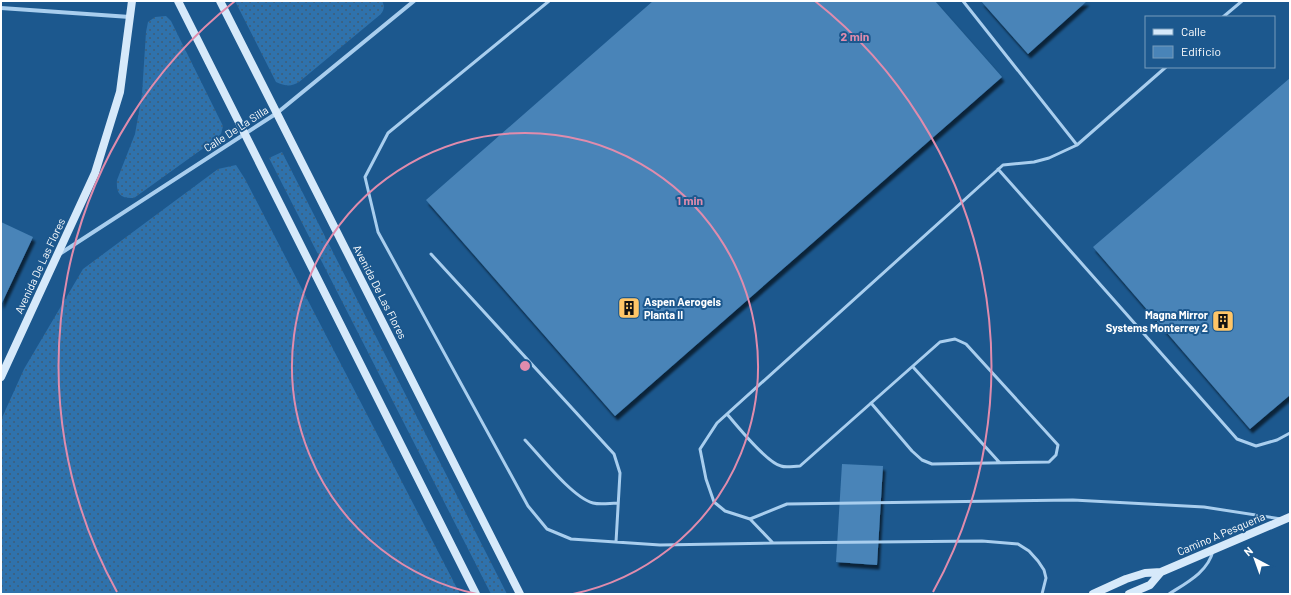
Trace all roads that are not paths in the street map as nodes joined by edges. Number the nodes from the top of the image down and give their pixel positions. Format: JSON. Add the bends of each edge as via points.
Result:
{"nodes":[{"id":1,"x":132,"y":1,"type":"edge"},
{"id":2,"x":178,"y":1,"type":"edge"},
{"id":3,"x":220,"y":1,"type":"edge"},
{"id":4,"x":414,"y":1,"type":"edge"},
{"id":5,"x":549,"y":1,"type":"edge"},
{"id":6,"x":963,"y":1,"type":"edge"},
{"id":7,"x":1242,"y":1,"type":"edge"},
{"id":8,"x":1,"y":8,"type":"edge"},
{"id":9,"x":1224,"y":16,"type":"edge"},
{"id":10,"x":130,"y":18,"type":"junction"},
{"id":11,"x":1165,"y":68,"type":"edge"},
{"id":12,"x":277,"y":113,"type":"junction"},
{"id":13,"x":246,"y":134,"type":"junction"},
{"id":14,"x":1077,"y":145,"type":"junction"},
{"id":15,"x":998,"y":169,"type":"junction"},
{"id":16,"x":431,"y":254,"type":"dead end"},
{"id":17,"x":56,"y":256,"type":"junction"},
{"id":18,"x":913,"y":367,"type":"junction"},
{"id":19,"x":1,"y":376,"type":"edge"},
{"id":20,"x":871,"y":403,"type":"junction"},
{"id":21,"x":726,"y":414,"type":"junction"},
{"id":22,"x":1290,"y":433,"type":"edge"},
{"id":23,"x":525,"y":440,"type":"dead end"},
{"id":24,"x":1000,"y":463,"type":"junction"},
{"id":25,"x":618,"y":503,"type":"junction"},
{"id":26,"x":1287,"y":518,"type":"edge"},
{"id":27,"x":750,"y":519,"type":"junction"},
{"id":28,"x":616,"y":542,"type":"junction"},
{"id":29,"x":773,"y":543,"type":"junction"},
{"id":30,"x":1214,"y":549,"type":"junction"},
{"id":31,"x":1161,"y":572,"type":"junction"},
{"id":32,"x":476,"y":594,"type":"edge"},
{"id":33,"x":520,"y":594,"type":"edge"},
{"id":34,"x":1042,"y":594,"type":"edge"},
{"id":35,"x":1093,"y":594,"type":"edge"},
{"id":36,"x":1129,"y":594,"type":"edge"},
{"id":37,"x":1169,"y":594,"type":"edge"}],
"edges":[{"from":1,"to":10,"type":"street","name":"Avenida De Las Flores"},
{"from":2,"to":13,"type":"street"},
{"from":3,"to":12,"type":"street","name":"Avenida De Las Flores"},
{"from":4,"to":12,"type":"street","name":"Calle De La Silla"},
{"from":5,"to":28,"type":"lane","via":[[388,133],[365,177],[378,232],[528,506],[547,529],[571,539]]},
{"from":6,"to":14,"type":"lane"},
{"from":7,"to":9,"type":"lane"},
{"from":8,"to":10,"type":"street"},
{"from":10,"to":17,"type":"street","name":"Avenida De Las Flores","via":[[120,92],[95,173]]},
{"from":11,"to":14,"type":"lane"},
{"from":12,"to":13,"type":"street","name":"Calle De La Silla"},
{"from":12,"to":33,"type":"street","name":"Avenida De Las Flores"},
{"from":13,"to":17,"type":"street","name":"Calle De La Silla"},
{"from":13,"to":32,"type":"street"},
{"from":14,"to":15,"type":"lane","via":[[1049,158],[1003,165]]},
{"from":15,"to":21,"type":"lane"},
{"from":15,"to":22,"type":"lane","via":[[1237,439],[1256,446]]},
{"from":16,"to":25,"type":"lane","via":[[614,454],[620,473]]},
{"from":17,"to":19,"type":"street","name":"Avenida De Las Flores"},
{"from":18,"to":20,"type":"lane"},
{"from":18,"to":24,"type":"lane"},
{"from":18,"to":24,"type":"lane","via":[[940,342],[955,339],[966,344],[1058,445],[1056,455],[1049,462]]},
{"from":20,"to":21,"type":"lane","via":[[800,466],[781,467],[774,464]]},
{"from":20,"to":24,"type":"lane","via":[[922,460],[932,464]]},
{"from":21,"to":27,"type":"lane","via":[[700,449],[704,471],[714,502],[725,511]]},
{"from":23,"to":25,"type":"lane","via":[[573,492],[584,500],[595,504]]},
{"from":25,"to":28,"type":"lane"},
{"from":26,"to":27,"type":"lane","via":[[1204,507],[1073,500],[787,504]]},
{"from":26,"to":30,"type":"street","name":"Camino A Pesquería"},
{"from":27,"to":29,"type":"lane"},
{"from":28,"to":29,"type":"lane","via":[[660,545]]},
{"from":29,"to":34,"type":"lane","via":[[1018,544],[1029,551],[1044,570],[1046,578]]},
{"from":30,"to":31,"type":"street","name":"Camino A Pesquería"},
{"from":30,"to":37,"type":"lane","via":[[1205,568]]},
{"from":31,"to":35,"type":"street","name":"Camino A Pesquería","via":[[1145,573],[1126,579]]},
{"from":31,"to":36,"type":"street","name":"Camino A Pesquería","via":[[1150,584]]}]}
